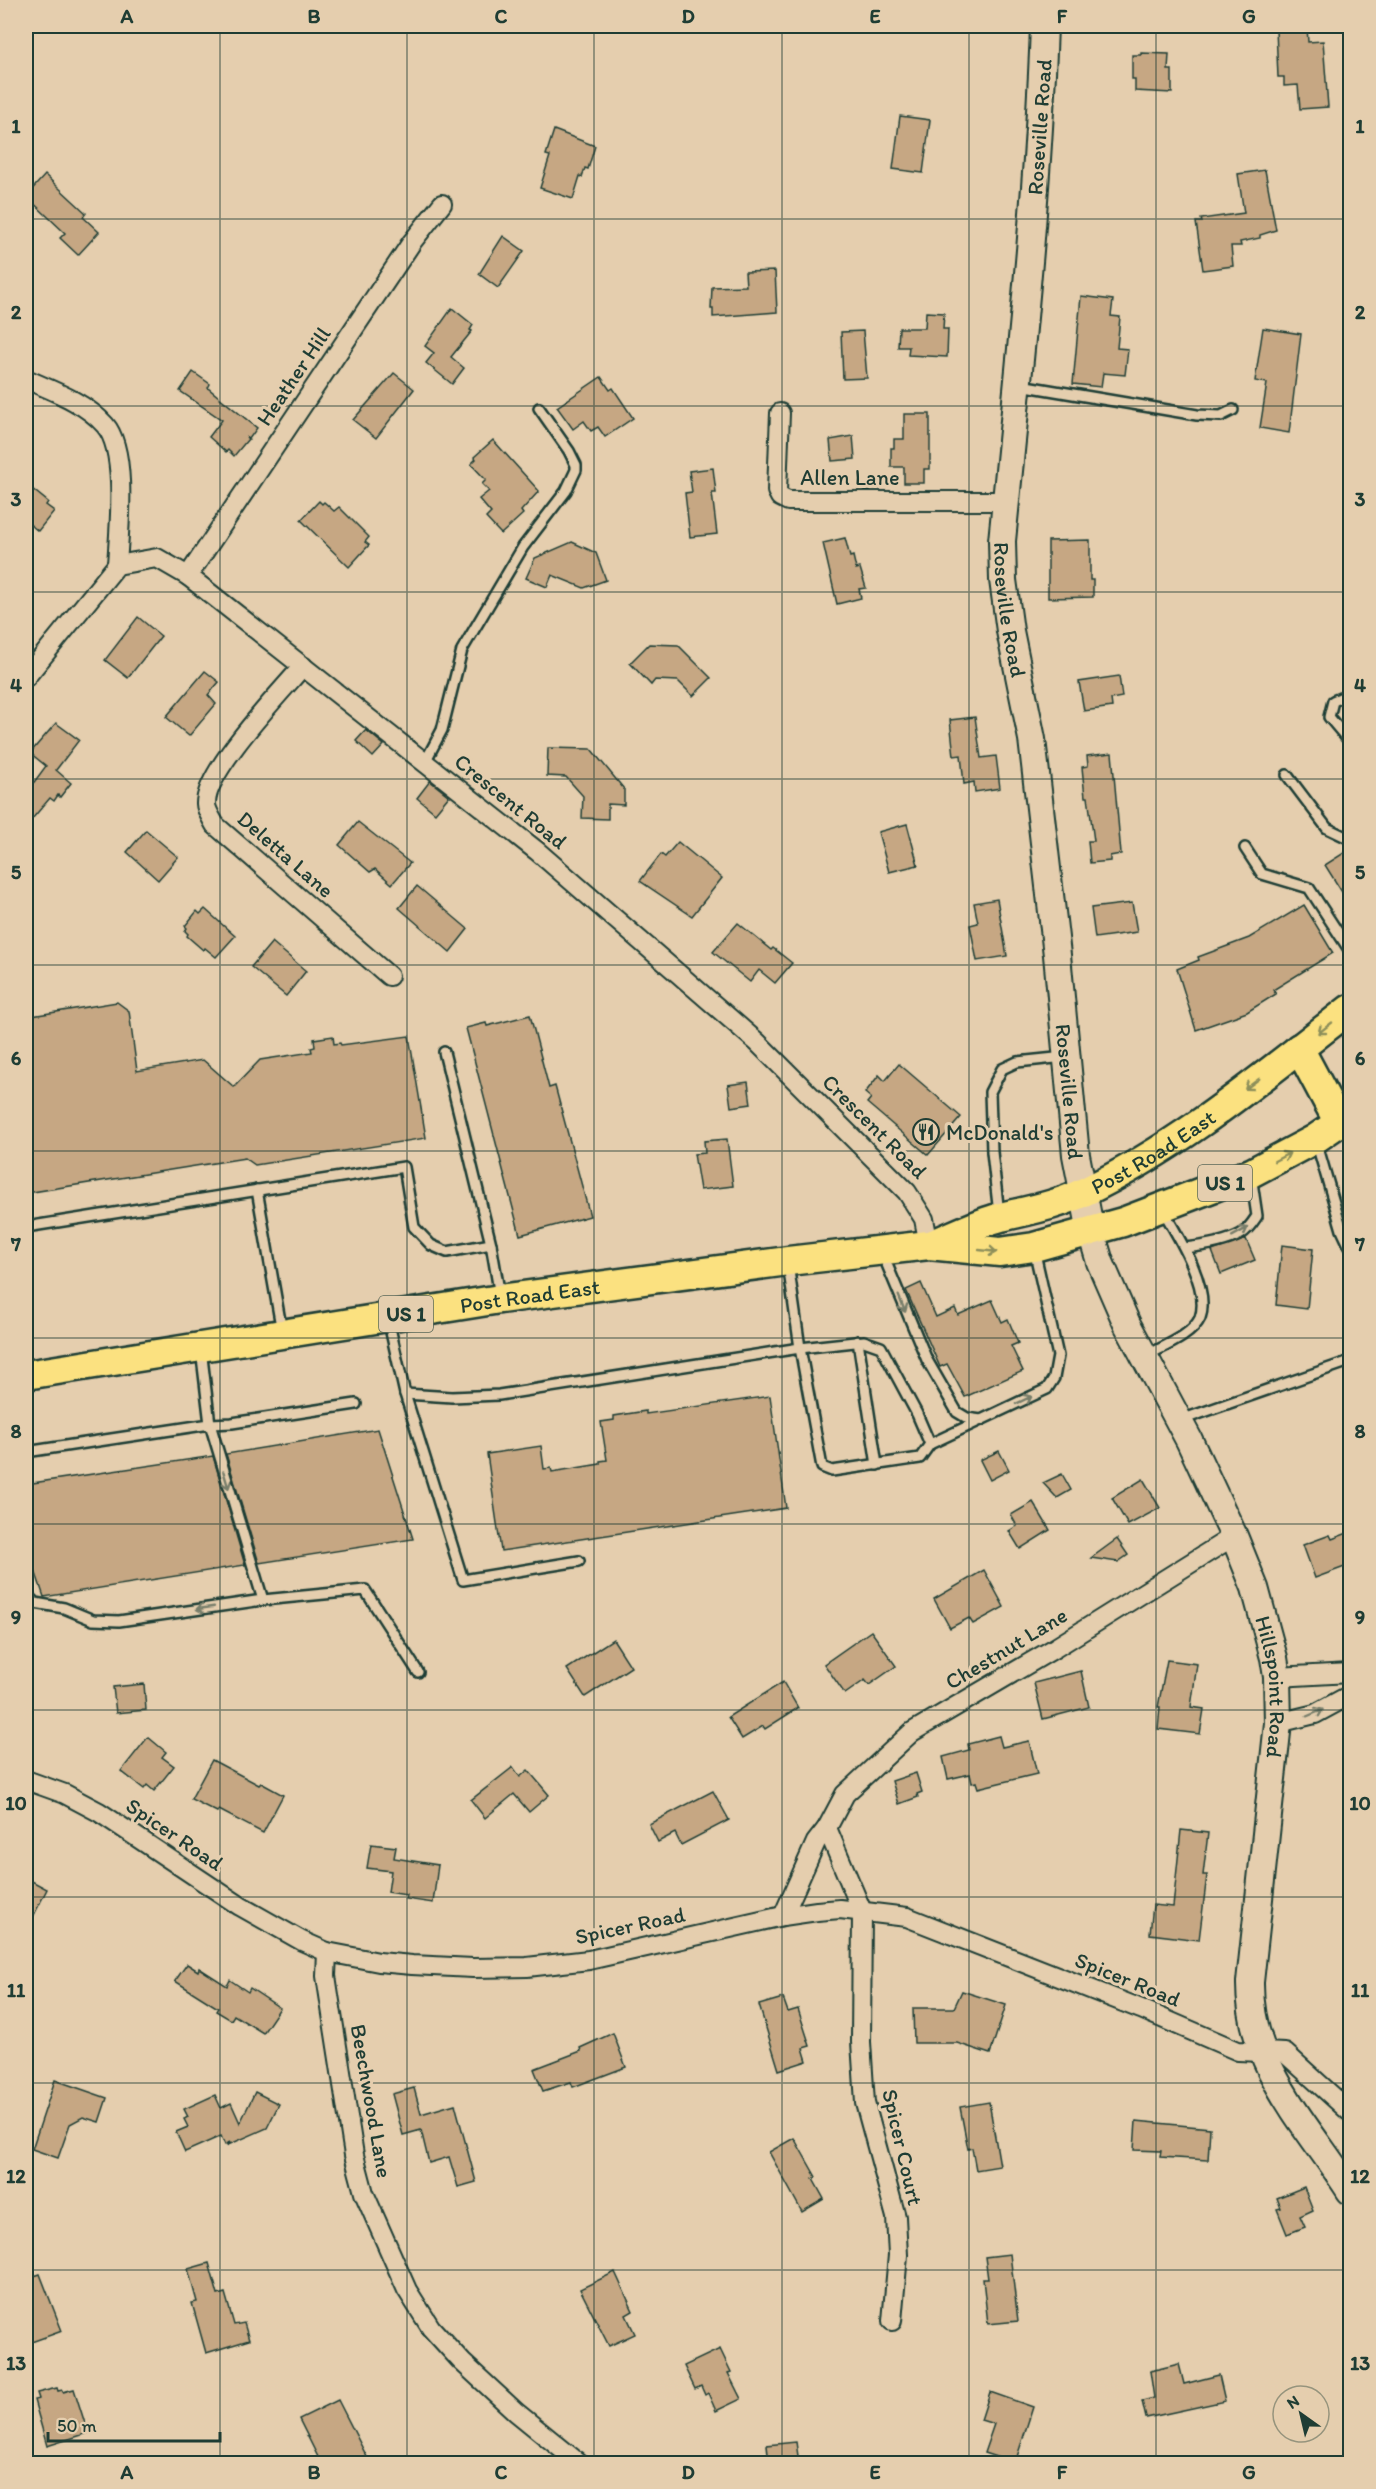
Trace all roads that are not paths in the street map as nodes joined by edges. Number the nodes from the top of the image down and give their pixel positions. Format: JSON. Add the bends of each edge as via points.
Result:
{"nodes":[{"id":1,"x":1044,"y":26,"type":"edge"},
{"id":2,"x":442,"y":204,"type":"dead end"},
{"id":3,"x":26,"y":379,"type":"edge"},
{"id":4,"x":1018,"y":384,"type":"junction"},
{"id":5,"x":539,"y":408,"type":"dead end"},
{"id":6,"x":1233,"y":410,"type":"dead end"},
{"id":7,"x":780,"y":413,"type":"dead end"},
{"id":8,"x":1006,"y":501,"type":"junction"},
{"id":9,"x":117,"y":565,"type":"junction"},
{"id":10,"x":188,"y":576,"type":"junction"},
{"id":11,"x":303,"y":666,"type":"junction"},
{"id":12,"x":26,"y":676,"type":"edge"},
{"id":13,"x":1350,"y":694,"type":"edge"},
{"id":14,"x":1350,"y":742,"type":"edge"},
{"id":15,"x":425,"y":762,"type":"junction"},
{"id":16,"x":1287,"y":775,"type":"dead end"},
{"id":17,"x":1350,"y":839,"type":"edge"},
{"id":18,"x":1245,"y":848,"type":"dead end"},
{"id":19,"x":1350,"y":951,"type":"edge"},
{"id":20,"x":389,"y":976,"type":"dead end"},
{"id":21,"x":1350,"y":1008,"type":"edge"},
{"id":22,"x":1299,"y":1048,"type":"junction"},
{"id":23,"x":444,"y":1052,"type":"dead end"},
{"id":24,"x":1065,"y":1057,"type":"junction"},
{"id":25,"x":1345,"y":1119,"type":"edge"},
{"id":26,"x":1315,"y":1139,"type":"junction"},
{"id":27,"x":1251,"y":1173,"type":"junction"},
{"id":28,"x":257,"y":1190,"type":"junction"},
{"id":29,"x":1082,"y":1193,"type":"junction"},
{"id":30,"x":1162,"y":1209,"type":"junction"},
{"id":31,"x":999,"y":1218,"type":"junction"},
{"id":32,"x":26,"y":1227,"type":"edge"},
{"id":33,"x":1091,"y":1232,"type":"junction"},
{"id":34,"x":491,"y":1244,"type":"junction"},
{"id":35,"x":929,"y":1245,"type":"junction"},
{"id":36,"x":1034,"y":1247,"type":"junction"},
{"id":37,"x":1350,"y":1247,"type":"edge"},
{"id":38,"x":1185,"y":1248,"type":"junction"},
{"id":39,"x":881,"y":1250,"type":"junction"},
{"id":40,"x":788,"y":1261,"type":"junction"},
{"id":41,"x":500,"y":1299,"type":"junction"},
{"id":42,"x":388,"y":1317,"type":"junction"},
{"id":43,"x":282,"y":1333,"type":"junction"},
{"id":44,"x":858,"y":1341,"type":"junction"},
{"id":45,"x":201,"y":1346,"type":"junction"},
{"id":46,"x":800,"y":1348,"type":"junction"},
{"id":47,"x":1144,"y":1357,"type":"junction"},
{"id":48,"x":1350,"y":1360,"type":"edge"},
{"id":49,"x":26,"y":1375,"type":"edge"},
{"id":50,"x":405,"y":1394,"type":"junction"},
{"id":51,"x":356,"y":1404,"type":"dead end"},
{"id":52,"x":981,"y":1420,"type":"junction"},
{"id":53,"x":1179,"y":1421,"type":"junction"},
{"id":54,"x":210,"y":1424,"type":"junction"},
{"id":55,"x":930,"y":1444,"type":"junction"},
{"id":56,"x":26,"y":1452,"type":"edge"},
{"id":57,"x":877,"y":1465,"type":"junction"},
{"id":58,"x":1234,"y":1536,"type":"junction"},
{"id":59,"x":579,"y":1561,"type":"dead end"},
{"id":60,"x":26,"y":1593,"type":"edge"},
{"id":61,"x":262,"y":1600,"type":"junction"},
{"id":62,"x":418,"y":1672,"type":"dead end"},
{"id":63,"x":1350,"y":1673,"type":"edge"},
{"id":64,"x":1277,"y":1677,"type":"junction"},
{"id":65,"x":1350,"y":1695,"type":"edge"},
{"id":66,"x":1278,"y":1723,"type":"junction"},
{"id":67,"x":26,"y":1780,"type":"edge"},
{"id":68,"x":827,"y":1828,"type":"junction"},
{"id":69,"x":862,"y":1911,"type":"junction"},
{"id":70,"x":783,"y":1916,"type":"junction"},
{"id":71,"x":327,"y":1952,"type":"junction"},
{"id":72,"x":1264,"y":2053,"type":"junction"},
{"id":73,"x":1350,"y":2112,"type":"edge"},
{"id":74,"x":1350,"y":2191,"type":"edge"},
{"id":75,"x":892,"y":2321,"type":"dead end"},
{"id":76,"x":580,"y":2463,"type":"edge"}],
"edges":[{"from":1,"to":4,"type":"street","name":"Roseville Road","via":[[1041,122]]},
{"from":2,"to":10,"type":"street","name":"Heather Hill","via":[[412,242]]},
{"from":3,"to":9,"type":"street","via":[[81,404],[106,425],[117,447],[121,500]]},
{"from":4,"to":6,"type":"lane","via":[[1197,415],[1221,416]]},
{"from":4,"to":8,"type":"street","name":"Roseville Road"},
{"from":5,"to":15,"type":"lane","via":[[569,451],[576,470],[566,491],[523,547],[462,650],[442,730]]},
{"from":7,"to":8,"type":"street","name":"Allen Lane","via":[[780,498]]},
{"from":8,"to":24,"type":"street","name":"Roseville Road","via":[[1003,580],[1032,739]]},
{"from":9,"to":10,"type":"street","name":"Crescent Road","via":[[157,558]]},
{"from":9,"to":12,"type":"street"},
{"from":10,"to":11,"type":"street","name":"Crescent Road"},
{"from":11,"to":15,"type":"street","name":"Crescent Road"},
{"from":11,"to":20,"type":"street","name":"Deletta Lane","via":[[223,763],[210,785],[206,805],[215,825]]},
{"from":13,"to":14,"type":"lane","via":[[1333,701],[1329,717]]},
{"from":15,"to":35,"type":"street","name":"Crescent Road","via":[[537,851],[757,1042],[907,1192],[924,1219]]},
{"from":16,"to":17,"type":"lane","via":[[1327,828]]},
{"from":18,"to":19,"type":"lane","via":[[1262,874],[1309,888]]},
{"from":21,"to":22,"type":"main road","name":"Post Road East","number":"US 1","one_way":true},
{"from":22,"to":25,"type":"main road"},
{"from":22,"to":29,"type":"main road","name":"Post Road East","number":"US 1","one_way":true,"via":[[1180,1135]]},
{"from":23,"to":34,"type":"lane"},
{"from":24,"to":29,"type":"street","name":"Roseville Road"},
{"from":24,"to":31,"type":"lane","via":[[1017,1062],[1002,1069],[990,1092]]},
{"from":25,"to":26,"type":"main road","name":"Post Road East","number":"US 1"},
{"from":27,"to":26,"type":"main road","name":"Post Road East","number":"US 1","one_way":true},
{"from":26,"to":37,"type":"lane"},
{"from":27,"to":30,"type":"main road","name":"Post Road East","number":"US 1"},
{"from":38,"to":27,"type":"lane","one_way":true,"via":[[1242,1234],[1249,1227],[1257,1216]]},
{"from":28,"to":32,"type":"lane"},
{"from":28,"to":34,"type":"lane","via":[[404,1167],[414,1227],[432,1245],[447,1252]]},
{"from":28,"to":43,"type":"lane"},
{"from":29,"to":31,"type":"main road","name":"Post Road East","number":"US 1","via":[[1053,1205]]},
{"from":29,"to":33,"type":"street","name":"Hillspoint Road"},
{"from":30,"to":33,"type":"main road","name":"Post Road East","number":"US 1"},
{"from":30,"to":38,"type":"lane"},
{"from":31,"to":35,"type":"main road","name":"Post Road East","number":"US 1"},
{"from":33,"to":36,"type":"main road","name":"Post Road East","number":"US 1"},
{"from":33,"to":47,"type":"street","name":"Hillspoint Road","via":[[1100,1262]]},
{"from":34,"to":41,"type":"lane"},
{"from":35,"to":36,"type":"main road","name":"Post Road East","number":"US 1","one_way":true,"via":[[1000,1252]]},
{"from":35,"to":39,"type":"main road","name":"Post Road East","number":"US 1"},
{"from":52,"to":36,"type":"lane","one_way":true,"via":[[1047,1389],[1054,1378],[1058,1356]]},
{"from":38,"to":47,"type":"lane","via":[[1202,1295],[1200,1318],[1189,1331]]},
{"from":39,"to":40,"type":"main road","name":"Post Road East","number":"US 1"},
{"from":39,"to":52,"type":"lane","one_way":true,"via":[[927,1360],[957,1412]]},
{"from":40,"to":41,"type":"main road","name":"Post Road East","number":"US 1"},
{"from":40,"to":46,"type":"lane"},
{"from":41,"to":42,"type":"main road","name":"Post Road East","number":"US 1"},
{"from":42,"to":43,"type":"main road","name":"Post Road East","number":"US 1"},
{"from":42,"to":50,"type":"lane"},
{"from":43,"to":45,"type":"main road","name":"Post Road East","number":"US 1"},
{"from":44,"to":46,"type":"lane"},
{"from":44,"to":55,"type":"lane","via":[[881,1347]]},
{"from":44,"to":57,"type":"lane"},
{"from":45,"to":49,"type":"main road","name":"Post Road East","number":"US 1"},
{"from":45,"to":54,"type":"lane"},
{"from":46,"to":50,"type":"lane","via":[[499,1395]]},
{"from":46,"to":57,"type":"lane","via":[[822,1467],[832,1471]]},
{"from":47,"to":53,"type":"street","name":"Hillspoint Road"},
{"from":48,"to":53,"type":"lane"},
{"from":50,"to":59,"type":"lane","via":[[462,1580]]},
{"from":51,"to":54,"type":"lane"},
{"from":52,"to":55,"type":"lane"},
{"from":53,"to":58,"type":"street","name":"Hillspoint Road"},
{"from":54,"to":56,"type":"lane"},
{"from":54,"to":61,"type":"lane","one_way":true},
{"from":55,"to":57,"type":"lane","via":[[920,1458]]},
{"from":58,"to":64,"type":"street","name":"Hillspoint Road","via":[[1263,1616]]},
{"from":58,"to":68,"type":"street","name":"Chestnut Lane","via":[[912,1732],[845,1794]]},
{"from":61,"to":60,"type":"lane","one_way":true,"via":[[119,1621],[93,1620],[63,1608],[35,1603]]},
{"from":61,"to":62,"type":"lane","via":[[365,1590]]},
{"from":63,"to":64,"type":"street"},
{"from":64,"to":66,"type":"street","name":"Hillspoint Road"},
{"from":66,"to":65,"type":"street","one_way":true,"via":[[1315,1714]]},
{"from":66,"to":72,"type":"street","name":"Hillspoint Road","via":[[1250,1983],[1251,2014]]},
{"from":67,"to":71,"type":"street","name":"Spicer Road","via":[[83,1802],[240,1906]]},
{"from":68,"to":69,"type":"street"},
{"from":68,"to":70,"type":"street","name":"Chestnut Lane","via":[[816,1842]]},
{"from":69,"to":70,"type":"street","name":"Spicer Road","via":[[840,1909]]},
{"from":69,"to":72,"type":"street","name":"Spicer Road","via":[[908,1917],[1238,2051]]},
{"from":69,"to":75,"type":"street","name":"Spicer Court","via":[[861,2042],[865,2103],[896,2217],[898,2255]]},
{"from":70,"to":71,"type":"street","name":"Spicer Road","via":[[589,1960],[527,1967],[412,1965]]},
{"from":71,"to":76,"type":"street","name":"Beechwood Lane","via":[[326,1976],[354,2156],[364,2193],[407,2290],[431,2328],[462,2362]]},
{"from":72,"to":73,"type":"street","name":"Spicer Road","via":[[1285,2054]]},
{"from":72,"to":74,"type":"street","name":"Hillspoint Road","via":[[1288,2103]]}]}
